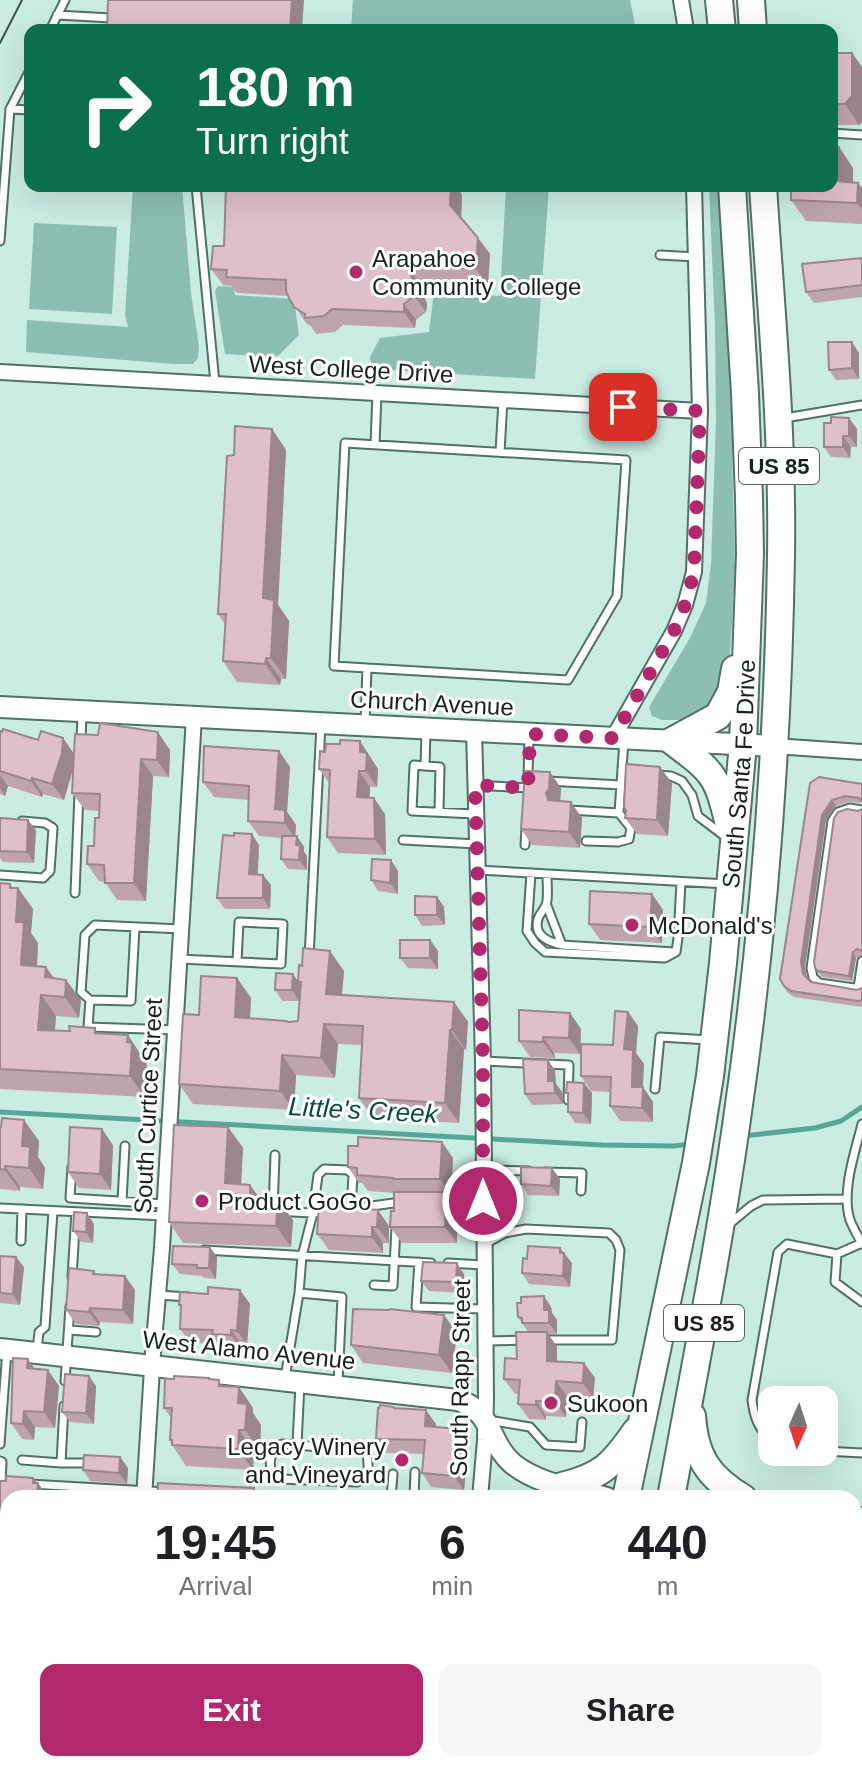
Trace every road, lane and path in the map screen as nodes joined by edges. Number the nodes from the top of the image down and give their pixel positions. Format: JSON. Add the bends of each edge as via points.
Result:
{"nodes":[{"id":1,"x":65,"y":0,"type":"edge"},
{"id":2,"x":681,"y":0,"type":"edge"},
{"id":3,"x":719,"y":0,"type":"edge"},
{"id":4,"x":751,"y":0,"type":"edge"},
{"id":5,"x":57,"y":15,"type":"junction"},
{"id":6,"x":111,"y":18,"type":"edge"},
{"id":7,"x":53,"y":24,"type":"edge"},
{"id":8,"x":685,"y":24,"type":"edge"},
{"id":9,"x":721,"y":24,"type":"edge"},
{"id":10,"x":753,"y":24,"type":"edge"},
{"id":11,"x":24,"y":82,"type":"edge"},
{"id":12,"x":10,"y":109,"type":"junction"},
{"id":13,"x":24,"y":110,"type":"edge"},
{"id":14,"x":838,"y":133,"type":"edge"},
{"id":15,"x":862,"y":135,"type":"edge"},
{"id":16,"x":197,"y":192,"type":"edge"},
{"id":17,"x":694,"y":192,"type":"edge"},
{"id":18,"x":732,"y":192,"type":"edge"},
{"id":19,"x":763,"y":192,"type":"edge"},
{"id":20,"x":0,"y":241,"type":"edge"},
{"id":21,"x":660,"y":255,"type":"dead end"},
{"id":22,"x":696,"y":257,"type":"junction"},
{"id":23,"x":0,"y":372,"type":"edge"},
{"id":24,"x":215,"y":384,"type":"junction"},
{"id":25,"x":377,"y":393,"type":"junction"},
{"id":26,"x":503,"y":400,"type":"junction"},
{"id":27,"x":862,"y":405,"type":"edge"},
{"id":28,"x":700,"y":411,"type":"junction"},
{"id":29,"x":778,"y":419,"type":"junction"},
{"id":30,"x":747,"y":431,"type":"junction"},
{"id":31,"x":375,"y":445,"type":"junction"},
{"id":32,"x":500,"y":452,"type":"junction"},
{"id":33,"x":367,"y":668,"type":"junction"},
{"id":34,"x":0,"y":707,"type":"edge"},
{"id":35,"x":82,"y":711,"type":"junction"},
{"id":36,"x":194,"y":717,"type":"junction"},
{"id":37,"x":321,"y":723,"type":"junction"},
{"id":38,"x":364,"y":725,"type":"junction"},
{"id":39,"x":426,"y":728,"type":"junction"},
{"id":40,"x":474,"y":731,"type":"junction"},
{"id":41,"x":530,"y":734,"type":"junction"},
{"id":42,"x":619,"y":738,"type":"junction"},
{"id":43,"x":672,"y":741,"type":"junction"},
{"id":44,"x":743,"y":744,"type":"junction"},
{"id":45,"x":774,"y":746,"type":"junction"},
{"id":46,"x":80,"y":751,"type":"edge"},
{"id":47,"x":862,"y":752,"type":"edge"},
{"id":48,"x":425,"y":766,"type":"junction"},
{"id":49,"x":622,"y":772,"type":"junction"},
{"id":50,"x":634,"y":773,"type":"edge"},
{"id":51,"x":647,"y":774,"type":"edge"},
{"id":52,"x":79,"y":783,"type":"edge"},
{"id":53,"x":528,"y":784,"type":"junction"},
{"id":54,"x":475,"y":785,"type":"junction"},
{"id":55,"x":621,"y":785,"type":"junction"},
{"id":56,"x":527,"y":802,"type":"edge"},
{"id":57,"x":564,"y":810,"type":"edge"},
{"id":58,"x":862,"y":810,"type":"edge"},
{"id":59,"x":439,"y":812,"type":"junction"},
{"id":60,"x":619,"y":813,"type":"junction"},
{"id":61,"x":476,"y":814,"type":"junction"},
{"id":62,"x":526,"y":817,"type":"edge"},
{"id":63,"x":15,"y":821,"type":"edge"},
{"id":64,"x":403,"y":840,"type":"dead end"},
{"id":65,"x":586,"y":841,"type":"dead end"},
{"id":66,"x":477,"y":844,"type":"junction"},
{"id":67,"x":734,"y":844,"type":"junction"},
{"id":68,"x":525,"y":845,"type":"dead end"},
{"id":69,"x":478,"y":870,"type":"junction"},
{"id":70,"x":531,"y":873,"type":"junction"},
{"id":71,"x":547,"y":874,"type":"junction"},
{"id":72,"x":0,"y":875,"type":"edge"},
{"id":73,"x":681,"y":882,"type":"junction"},
{"id":74,"x":730,"y":884,"type":"junction"},
{"id":75,"x":75,"y":893,"type":"dead end"},
{"id":76,"x":547,"y":906,"type":"junction"},
{"id":77,"x":135,"y":927,"type":"junction"},
{"id":78,"x":181,"y":929,"type":"junction"},
{"id":79,"x":562,"y":945,"type":"junction"},
{"id":80,"x":676,"y":952,"type":"junction"},
{"id":81,"x":180,"y":959,"type":"junction"},
{"id":82,"x":237,"y":961,"type":"junction"},
{"id":83,"x":862,"y":961,"type":"edge"},
{"id":84,"x":308,"y":972,"type":"edge"},
{"id":85,"x":860,"y":988,"type":"edge"},
{"id":86,"x":90,"y":1000,"type":"junction"},
{"id":87,"x":175,"y":1030,"type":"junction"},
{"id":88,"x":715,"y":1040,"type":"junction"},
{"id":89,"x":483,"y":1061,"type":"junction"},
{"id":90,"x":655,"y":1089,"type":"dead end"},
{"id":91,"x":568,"y":1100,"type":"edge"},
{"id":92,"x":862,"y":1124,"type":"edge"},
{"id":93,"x":125,"y":1146,"type":"dead end"},
{"id":94,"x":275,"y":1155,"type":"dead end"},
{"id":95,"x":72,"y":1158,"type":"edge"},
{"id":96,"x":483,"y":1170,"type":"junction"},
{"id":97,"x":581,"y":1191,"type":"dead end"},
{"id":98,"x":846,"y":1199,"type":"junction"},
{"id":99,"x":122,"y":1201,"type":"junction"},
{"id":100,"x":483,"y":1201,"type":"junction"},
{"id":101,"x":397,"y":1202,"type":"junction"},
{"id":102,"x":412,"y":1202,"type":"edge"},
{"id":103,"x":441,"y":1202,"type":"edge"},
{"id":104,"x":0,"y":1208,"type":"edge"},
{"id":105,"x":22,"y":1209,"type":"junction"},
{"id":106,"x":351,"y":1209,"type":"junction"},
{"id":107,"x":164,"y":1210,"type":"junction"},
{"id":108,"x":53,"y":1211,"type":"junction"},
{"id":109,"x":76,"y":1212,"type":"junction"},
{"id":110,"x":313,"y":1213,"type":"junction"},
{"id":111,"x":719,"y":1233,"type":"junction"},
{"id":112,"x":21,"y":1241,"type":"dead end"},
{"id":113,"x":862,"y":1243,"type":"edge"},
{"id":114,"x":483,"y":1245,"type":"junction"},
{"id":115,"x":196,"y":1250,"type":"edge"},
{"id":116,"x":837,"y":1254,"type":"junction"},
{"id":117,"x":302,"y":1256,"type":"junction"},
{"id":118,"x":395,"y":1260,"type":"junction"},
{"id":119,"x":419,"y":1262,"type":"junction"},
{"id":120,"x":483,"y":1265,"type":"junction"},
{"id":121,"x":374,"y":1285,"type":"dead end"},
{"id":122,"x":71,"y":1286,"type":"edge"},
{"id":123,"x":299,"y":1293,"type":"junction"},
{"id":124,"x":158,"y":1295,"type":"junction"},
{"id":125,"x":191,"y":1297,"type":"edge"},
{"id":126,"x":70,"y":1301,"type":"edge"},
{"id":127,"x":862,"y":1302,"type":"edge"},
{"id":128,"x":484,"y":1309,"type":"junction"},
{"id":129,"x":69,"y":1330,"type":"junction"},
{"id":130,"x":96,"y":1332,"type":"dead end"},
{"id":131,"x":484,"y":1341,"type":"junction"},
{"id":132,"x":3,"y":1349,"type":"edge"},
{"id":133,"x":37,"y":1352,"type":"junction"},
{"id":134,"x":67,"y":1356,"type":"junction"},
{"id":135,"x":152,"y":1365,"type":"junction"},
{"id":136,"x":292,"y":1381,"type":"junction"},
{"id":137,"x":338,"y":1386,"type":"junction"},
{"id":138,"x":690,"y":1396,"type":"junction"},
{"id":139,"x":485,"y":1420,"type":"junction"},
{"id":140,"x":582,"y":1422,"type":"dead end"},
{"id":141,"x":758,"y":1424,"type":"edge"},
{"id":142,"x":640,"y":1425,"type":"junction"},
{"id":143,"x":0,"y":1444,"type":"edge"},
{"id":144,"x":297,"y":1444,"type":"junction"},
{"id":145,"x":838,"y":1452,"type":"edge"},
{"id":146,"x":862,"y":1453,"type":"edge"},
{"id":147,"x":22,"y":1460,"type":"dead end"},
{"id":148,"x":0,"y":1461,"type":"edge"},
{"id":149,"x":61,"y":1463,"type":"junction"},
{"id":150,"x":85,"y":1463,"type":"edge"},
{"id":151,"x":415,"y":1472,"type":"dead end"},
{"id":152,"x":393,"y":1474,"type":"dead end"},
{"id":153,"x":0,"y":1483,"type":"edge"},
{"id":154,"x":562,"y":1486,"type":"junction"},
{"id":155,"x":74,"y":1487,"type":"junction"},
{"id":156,"x":74,"y":1490,"type":"edge"},
{"id":157,"x":89,"y":1490,"type":"edge"},
{"id":158,"x":144,"y":1490,"type":"edge"},
{"id":159,"x":392,"y":1490,"type":"edge"},
{"id":160,"x":414,"y":1490,"type":"edge"},
{"id":161,"x":481,"y":1490,"type":"edge"},
{"id":162,"x":577,"y":1490,"type":"edge"},
{"id":163,"x":628,"y":1490,"type":"edge"},
{"id":164,"x":672,"y":1490,"type":"edge"},
{"id":165,"x":730,"y":1490,"type":"edge"}],
"edges":[{"from":1,"to":5,"type":"lane"},
{"from":2,"to":8,"type":"street"},
{"from":3,"to":9,"type":"highway"},
{"from":4,"to":10,"type":"highway"},
{"from":5,"to":6,"type":"lane"},
{"from":5,"to":7,"type":"lane"},
{"from":11,"to":12,"type":"lane"},
{"from":12,"to":13,"type":"lane"},
{"from":12,"to":20,"type":"lane"},
{"from":14,"to":15,"type":"lane"},
{"from":16,"to":24,"type":"lane"},
{"from":17,"to":22,"type":"street"},
{"from":18,"to":30,"type":"highway","name":"South Santa Fe Drive","number":"US 85"},
{"from":19,"to":29,"type":"highway","name":"South Santa Fe Drive","number":"US 85"},
{"from":21,"to":22,"type":"lane"},
{"from":22,"to":28,"type":"street"},
{"from":23,"to":24,"type":"street","name":"West College Drive"},
{"from":24,"to":25,"type":"street","name":"West College Drive"},
{"from":25,"to":26,"type":"street","name":"West College Drive"},
{"from":25,"to":31,"type":"lane"},
{"from":26,"to":28,"type":"street","name":"West College Drive"},
{"from":26,"to":32,"type":"lane"},
{"from":27,"to":29,"type":"lane"},
{"from":28,"to":42,"type":"street","via":[[694,572],[674,631]]},
{"from":29,"to":30,"type":"lane"},
{"from":29,"to":45,"type":"highway","name":"South Santa Fe Drive","number":"US 85","via":[[781,555]]},
{"from":30,"to":43,"type":"highway","via":[[738,479],[734,681],[718,716]]},
{"from":30,"to":44,"type":"highway","name":"South Santa Fe Drive","number":"US 85","via":[[750,554]]},
{"from":31,"to":32,"type":"lane"},
{"from":31,"to":33,"type":"lane","via":[[345,443],[334,666]]},
{"from":32,"to":33,"type":"lane","via":[[626,460],[617,596],[568,680]]},
{"from":33,"to":38,"type":"lane"},
{"from":34,"to":35,"type":"street","name":"Church Avenue"},
{"from":35,"to":36,"type":"street","name":"Church Avenue"},
{"from":35,"to":46,"type":"lane"},
{"from":36,"to":37,"type":"street","name":"Church Avenue"},
{"from":36,"to":78,"type":"street","name":"South Curtice Street"},
{"from":37,"to":38,"type":"street","name":"Church Avenue"},
{"from":37,"to":84,"type":"lane"},
{"from":38,"to":39,"type":"street","name":"Church Avenue"},
{"from":39,"to":40,"type":"street","name":"Church Avenue"},
{"from":39,"to":48,"type":"lane"},
{"from":40,"to":41,"type":"street","name":"Church Avenue"},
{"from":40,"to":54,"type":"street","name":"South Rapp Street"},
{"from":41,"to":42,"type":"street","name":"Church Avenue"},
{"from":41,"to":53,"type":"lane"},
{"from":42,"to":43,"type":"street","name":"Church Avenue"},
{"from":42,"to":49,"type":"lane"},
{"from":43,"to":44,"type":"street","name":"Church Avenue"},
{"from":43,"to":67,"type":"highway","via":[[714,776]]},
{"from":44,"to":45,"type":"street","name":"Church Avenue"},
{"from":44,"to":67,"type":"highway","name":"South Santa Fe Drive","number":"US 85"},
{"from":45,"to":47,"type":"street","name":"Church Avenue"},
{"from":45,"to":111,"type":"highway","name":"South Santa Fe Drive","number":"US 85","via":[[756,965]]},
{"from":48,"to":59,"type":"lane","via":[[440,767]]},
{"from":48,"to":59,"type":"lane","via":[[414,765],[412,811]]},
{"from":49,"to":50,"type":"lane"},
{"from":49,"to":55,"type":"lane"},
{"from":51,"to":67,"type":"lane","via":[[682,781],[698,816]]},
{"from":52,"to":75,"type":"lane"},
{"from":53,"to":54,"type":"lane"},
{"from":53,"to":55,"type":"lane"},
{"from":53,"to":56,"type":"lane"},
{"from":54,"to":61,"type":"street","name":"South Rapp Street"},
{"from":55,"to":60,"type":"lane"},
{"from":57,"to":60,"type":"lane"},
{"from":58,"to":85,"type":"lane","via":[[838,812],[832,821],[811,968],[819,983]]},
{"from":59,"to":61,"type":"lane"},
{"from":60,"to":65,"type":"lane","via":[[631,828],[629,839]]},
{"from":61,"to":66,"type":"street","name":"South Rapp Street"},
{"from":62,"to":68,"type":"lane"},
{"from":63,"to":72,"type":"lane","via":[[53,828],[50,871],[43,878]]},
{"from":64,"to":66,"type":"lane"},
{"from":66,"to":69,"type":"street","name":"South Rapp Street"},
{"from":67,"to":74,"type":"highway","name":"South Santa Fe Drive","number":"US 85"},
{"from":69,"to":70,"type":"lane"},
{"from":69,"to":89,"type":"street","name":"South Rapp Street"},
{"from":70,"to":71,"type":"lane"},
{"from":70,"to":80,"type":"lane","via":[[527,931],[545,952],[665,958]]},
{"from":71,"to":73,"type":"lane"},
{"from":71,"to":76,"type":"lane"},
{"from":73,"to":74,"type":"lane"},
{"from":73,"to":80,"type":"lane"},
{"from":74,"to":88,"type":"highway","name":"South Santa Fe Drive","number":"US 85"},
{"from":76,"to":79,"type":"lane"},
{"from":76,"to":79,"type":"lane","via":[[537,929],[548,941]]},
{"from":77,"to":78,"type":"lane"},
{"from":77,"to":86,"type":"lane","via":[[131,1001]]},
{"from":77,"to":86,"type":"lane","via":[[95,925],[85,935],[81,992]]},
{"from":78,"to":81,"type":"street","name":"South Curtice Street"},
{"from":79,"to":80,"type":"lane"},
{"from":81,"to":82,"type":"lane"},
{"from":81,"to":87,"type":"street","name":"South Curtice Street"},
{"from":82,"to":82,"type":"lane","via":[[281,964],[283,924],[239,922]]},
{"from":83,"to":85,"type":"lane"},
{"from":86,"to":87,"type":"lane","via":[[88,1027]]},
{"from":87,"to":107,"type":"street","name":"South Curtice Street"},
{"from":88,"to":90,"type":"lane","via":[[660,1037]]},
{"from":88,"to":142,"type":"highway","name":"South Santa Fe Drive","number":"US 85","via":[[696,1163]]},
{"from":89,"to":91,"type":"lane","via":[[569,1065]]},
{"from":89,"to":96,"type":"street","name":"South Rapp Street"},
{"from":92,"to":98,"type":"lane"},
{"from":93,"to":99,"type":"lane"},
{"from":94,"to":110,"type":"lane","via":[[273,1211]]},
{"from":95,"to":99,"type":"lane","via":[[70,1198]]},
{"from":96,"to":97,"type":"lane","via":[[582,1173]]},
{"from":96,"to":100,"type":"street","name":"South Rapp Street"},
{"from":98,"to":111,"type":"lane","via":[[763,1200]]},
{"from":98,"to":113,"type":"lane"},
{"from":99,"to":107,"type":"lane"},
{"from":100,"to":103,"type":"lane"},
{"from":100,"to":114,"type":"street","name":"South Rapp Street"},
{"from":101,"to":102,"type":"lane"},
{"from":101,"to":106,"type":"lane"},
{"from":101,"to":118,"type":"lane"},
{"from":104,"to":105,"type":"lane"},
{"from":105,"to":108,"type":"lane"},
{"from":105,"to":112,"type":"lane"},
{"from":106,"to":110,"type":"lane"},
{"from":106,"to":110,"type":"lane","via":[[353,1175],[324,1169],[318,1175]]},
{"from":107,"to":109,"type":"lane"},
{"from":107,"to":124,"type":"street","name":"South Curtice Street","via":[[167,1248]]},
{"from":108,"to":109,"type":"lane"},
{"from":108,"to":133,"type":"lane","via":[[45,1327],[39,1332]]},
{"from":109,"to":122,"type":"lane"},
{"from":110,"to":117,"type":"lane"},
{"from":111,"to":138,"type":"highway","name":"South Santa Fe Drive","number":"US 85"},
{"from":113,"to":116,"type":"lane"},
{"from":114,"to":120,"type":"street","name":"South Rapp Street"},
{"from":114,"to":131,"type":"lane","via":[[526,1229],[609,1233],[620,1250],[612,1340]]},
{"from":115,"to":117,"type":"lane"},
{"from":116,"to":127,"type":"lane","via":[[835,1282]]},
{"from":116,"to":141,"type":"lane","via":[[787,1244],[778,1252],[752,1400]]},
{"from":117,"to":118,"type":"lane"},
{"from":117,"to":123,"type":"lane"},
{"from":118,"to":119,"type":"lane"},
{"from":118,"to":121,"type":"lane","via":[[393,1286]]},
{"from":119,"to":120,"type":"lane"},
{"from":119,"to":128,"type":"lane","via":[[416,1307]]},
{"from":120,"to":128,"type":"street","name":"South Rapp Street"},
{"from":123,"to":136,"type":"lane"},
{"from":123,"to":137,"type":"lane","via":[[342,1297]]},
{"from":124,"to":125,"type":"lane"},
{"from":124,"to":135,"type":"street","name":"South Curtice Street"},
{"from":126,"to":129,"type":"lane"},
{"from":128,"to":131,"type":"street","name":"South Rapp Street"},
{"from":129,"to":130,"type":"lane"},
{"from":129,"to":134,"type":"lane"},
{"from":131,"to":139,"type":"street","name":"South Rapp Street"},
{"from":132,"to":133,"type":"street","name":"West Alamo Avenue"},
{"from":132,"to":143,"type":"lane"},
{"from":133,"to":134,"type":"street","name":"West Alamo Avenue"},
{"from":134,"to":135,"type":"street","name":"West Alamo Avenue"},
{"from":134,"to":149,"type":"lane"},
{"from":135,"to":136,"type":"street","name":"West Alamo Avenue"},
{"from":135,"to":158,"type":"street","name":"South Curtice Street"},
{"from":136,"to":137,"type":"street","name":"West Alamo Avenue"},
{"from":136,"to":144,"type":"lane"},
{"from":137,"to":139,"type":"street","name":"West Alamo Avenue","via":[[458,1400]]},
{"from":138,"to":164,"type":"highway","name":"South Santa Fe Drive","number":"US 85"},
{"from":138,"to":165,"type":"highway","via":[[701,1457]]},
{"from":139,"to":140,"type":"lane","via":[[530,1427],[546,1445],[580,1447]]},
{"from":139,"to":154,"type":"street","via":[[513,1463]]},
{"from":139,"to":161,"type":"street","name":"South Rapp Street"},
{"from":142,"to":154,"type":"highway","via":[[599,1473]]},
{"from":142,"to":163,"type":"highway","name":"South Santa Fe Drive","number":"US 85"},
{"from":144,"to":144,"type":"lane","via":[[360,1450],[367,1455],[368,1473],[357,1482],[272,1475],[275,1448]]},
{"from":145,"to":146,"type":"lane"},
{"from":147,"to":149,"type":"lane"},
{"from":148,"to":153,"type":"lane"},
{"from":149,"to":150,"type":"lane"},
{"from":151,"to":160,"type":"lane"},
{"from":152,"to":159,"type":"lane"},
{"from":153,"to":155,"type":"lane"},
{"from":154,"to":162,"type":"street"},
{"from":155,"to":156,"type":"lane"},
{"from":155,"to":157,"type":"lane"}]}
